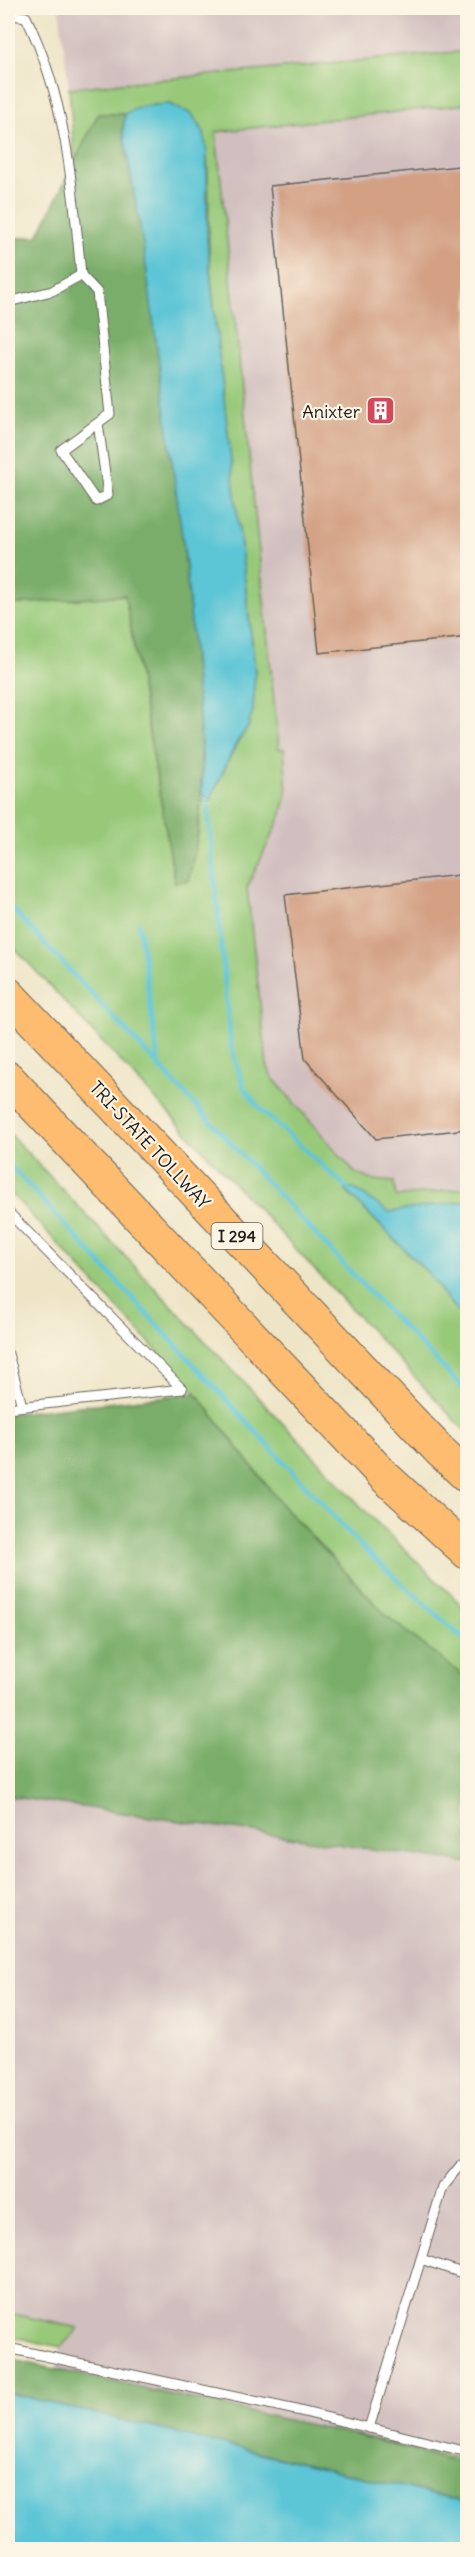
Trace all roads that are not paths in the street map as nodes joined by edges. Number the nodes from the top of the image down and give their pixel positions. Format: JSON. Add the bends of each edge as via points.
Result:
{"nodes":[{"id":1,"x":11,"y":13,"type":"edge"},
{"id":2,"x":81,"y":275,"type":"junction"},
{"id":3,"x":8,"y":302,"type":"edge"},
{"id":4,"x":98,"y":423,"type":"junction"},
{"id":5,"x":8,"y":994,"type":"edge"},
{"id":6,"x":8,"y":1078,"type":"edge"},
{"id":7,"x":8,"y":1212,"type":"edge"},
{"id":8,"x":8,"y":1354,"type":"edge"},
{"id":9,"x":22,"y":1406,"type":"junction"},
{"id":10,"x":8,"y":1408,"type":"edge"},
{"id":11,"x":468,"y":1477,"type":"edge"},
{"id":12,"x":468,"y":1553,"type":"edge"},
{"id":13,"x":468,"y":2164,"type":"edge"},
{"id":14,"x":420,"y":2259,"type":"junction"},
{"id":15,"x":468,"y":2275,"type":"edge"},
{"id":16,"x":8,"y":2348,"type":"edge"},
{"id":17,"x":369,"y":2428,"type":"junction"},
{"id":18,"x":468,"y":2452,"type":"edge"}],
"edges":[{"from":1,"to":2,"type":"lane","via":[[26,16],[40,45],[61,110]]},
{"from":2,"to":3,"type":"lane","via":[[52,291]]},
{"from":2,"to":4,"type":"lane","via":[[97,292],[110,414]]},
{"from":4,"to":4,"type":"lane","via":[[61,450],[96,501],[108,495]]},
{"from":5,"to":11,"type":"highway","name":"TRI-STATE TOLLWAY","number":"I 294"},
{"from":6,"to":12,"type":"highway","via":[[385,1477]]},
{"from":7,"to":9,"type":"lane","via":[[182,1389]]},
{"from":8,"to":9,"type":"lane"},
{"from":9,"to":10,"type":"lane"},
{"from":13,"to":14,"type":"lane","via":[[461,2165],[443,2187]]},
{"from":14,"to":15,"type":"lane"},
{"from":14,"to":17,"type":"lane"},
{"from":16,"to":17,"type":"lane"},
{"from":17,"to":18,"type":"lane"}]}
